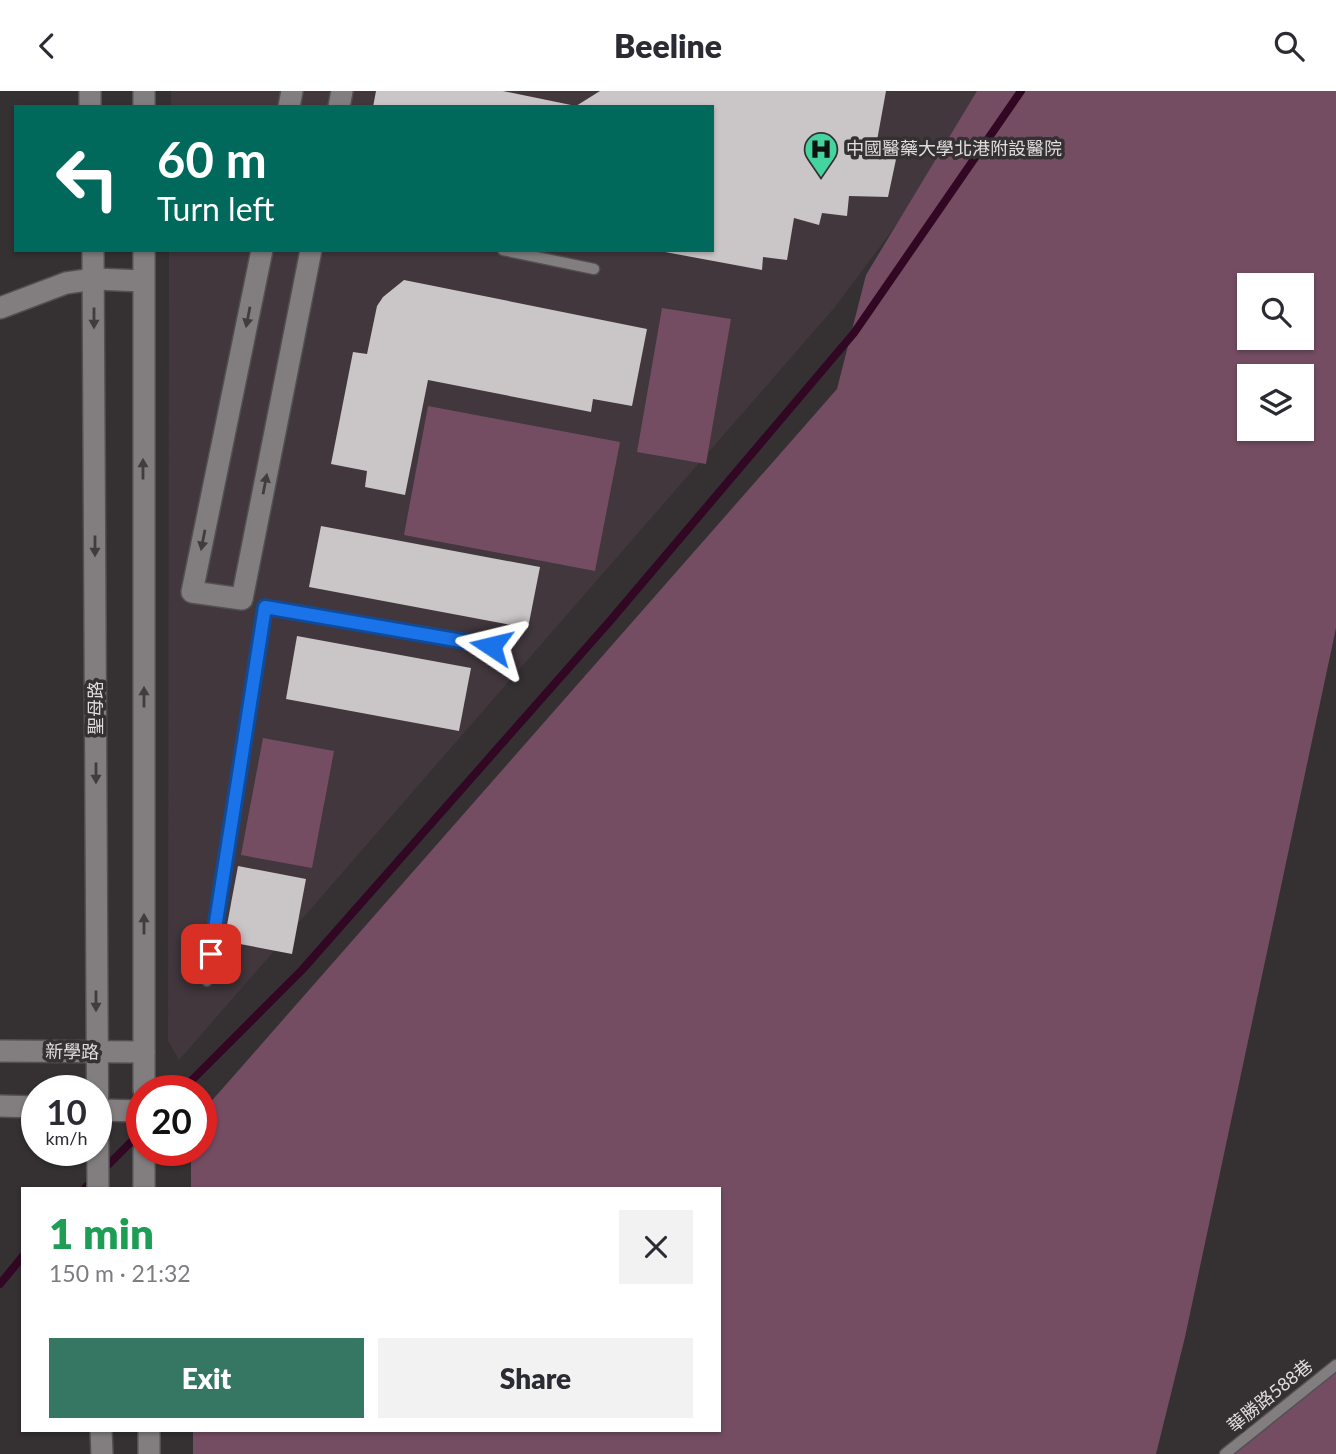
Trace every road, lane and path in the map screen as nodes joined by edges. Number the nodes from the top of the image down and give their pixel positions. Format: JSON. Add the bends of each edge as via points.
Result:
{"nodes":[{"id":1,"x":93,"y":252,"type":"edge"},
{"id":2,"x":144,"y":252,"type":"edge"},
{"id":3,"x":261,"y":252,"type":"edge"},
{"id":4,"x":311,"y":252,"type":"edge"},
{"id":5,"x":513,"y":252,"type":"edge"},
{"id":6,"x":594,"y":269,"type":"dead end"},
{"id":7,"x":94,"y":279,"type":"junction"},
{"id":8,"x":143,"y":281,"type":"junction"},
{"id":9,"x":0,"y":308,"type":"edge"},
{"id":10,"x":242,"y":599,"type":"junction"},
{"id":11,"x":265,"y":607,"type":"junction"},
{"id":12,"x":491,"y":646,"type":"dead end"},
{"id":13,"x":207,"y":981,"type":"dead end"},
{"id":14,"x":0,"y":1051,"type":"edge"},
{"id":15,"x":97,"y":1052,"type":"junction"},
{"id":16,"x":144,"y":1052,"type":"junction"},
{"id":17,"x":97,"y":1075,"type":"edge"},
{"id":18,"x":144,"y":1075,"type":"edge"},
{"id":19,"x":0,"y":1106,"type":"edge"},
{"id":20,"x":21,"y":1107,"type":"edge"},
{"id":21,"x":97,"y":1166,"type":"edge"},
{"id":22,"x":144,"y":1166,"type":"edge"},
{"id":23,"x":98,"y":1187,"type":"edge"},
{"id":24,"x":144,"y":1187,"type":"edge"},
{"id":25,"x":1336,"y":1365,"type":"edge"},
{"id":26,"x":101,"y":1432,"type":"edge"},
{"id":27,"x":149,"y":1432,"type":"edge"},
{"id":28,"x":102,"y":1454,"type":"edge"},
{"id":29,"x":149,"y":1454,"type":"edge"},
{"id":30,"x":1225,"y":1454,"type":"edge"}],
"edges":[{"from":1,"to":7,"type":"street","name":"聖母路"},
{"from":2,"to":8,"type":"street"},
{"from":3,"to":10,"type":"street","one_way":true,"via":[[192,592]]},
{"from":10,"to":4,"type":"street","one_way":true},
{"from":5,"to":6,"type":"lane"},
{"from":7,"to":8,"type":"street"},
{"from":7,"to":9,"type":"street","via":[[66,283]]},
{"from":7,"to":15,"type":"street","name":"聖母路","one_way":true},
{"from":16,"to":8,"type":"street","one_way":true},
{"from":10,"to":11,"type":"lane"},
{"from":11,"to":12,"type":"lane"},
{"from":11,"to":13,"type":"lane"},
{"from":14,"to":15,"type":"street","name":"新學路"},
{"from":15,"to":16,"type":"street","name":"新學路"},
{"from":15,"to":17,"type":"street","name":"聖母路"},
{"from":16,"to":18,"type":"street"},
{"from":19,"to":20,"type":"street"},
{"from":21,"to":23,"type":"street","name":"聖母路"},
{"from":22,"to":24,"type":"street"},
{"from":25,"to":30,"type":"lane","name":"華勝路588巷"},
{"from":26,"to":28,"type":"street"},
{"from":27,"to":29,"type":"street"}]}
